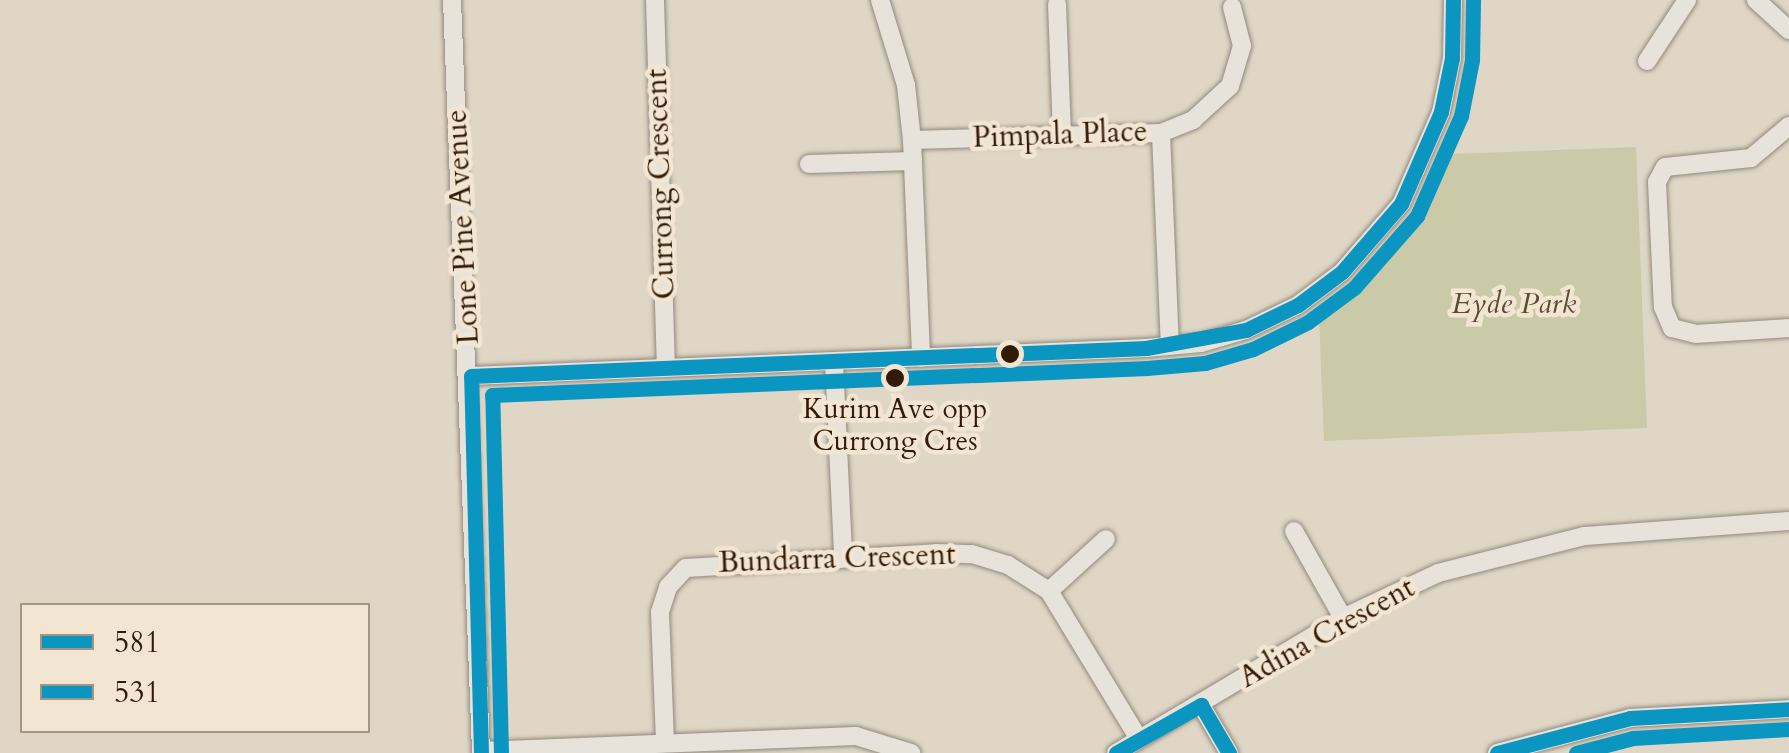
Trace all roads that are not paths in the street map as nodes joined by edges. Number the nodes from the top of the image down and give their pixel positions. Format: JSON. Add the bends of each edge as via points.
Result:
{"nodes":[{"id":1,"x":452,"y":0,"type":"edge"},
{"id":2,"x":654,"y":0,"type":"edge"},
{"id":3,"x":880,"y":0,"type":"edge"},
{"id":4,"x":1453,"y":0,"type":"edge"},
{"id":5,"x":1687,"y":0,"type":"edge"},
{"id":6,"x":1756,"y":0,"type":"edge"},
{"id":7,"x":1057,"y":4,"type":"dead end"},
{"id":8,"x":1232,"y":7,"type":"dead end"},
{"id":9,"x":1789,"y":30,"type":"edge"},
{"id":10,"x":1647,"y":60,"type":"dead end"},
{"id":11,"x":1789,"y":126,"type":"edge"},
{"id":12,"x":1161,"y":133,"type":"junction"},
{"id":13,"x":1062,"y":134,"type":"junction"},
{"id":14,"x":912,"y":140,"type":"junction"},
{"id":15,"x":913,"y":162,"type":"junction"},
{"id":16,"x":809,"y":164,"type":"dead end"},
{"id":17,"x":1789,"y":328,"type":"edge"},
{"id":18,"x":1170,"y":346,"type":"junction"},
{"id":19,"x":921,"y":358,"type":"junction"},
{"id":20,"x":834,"y":362,"type":"junction"},
{"id":21,"x":666,"y":368,"type":"junction"},
{"id":22,"x":471,"y":376,"type":"junction"},
{"id":23,"x":1789,"y":521,"type":"edge"},
{"id":24,"x":1294,"y":530,"type":"dead end"},
{"id":25,"x":1106,"y":539,"type":"dead end"},
{"id":26,"x":843,"y":556,"type":"junction"},
{"id":27,"x":1049,"y":590,"type":"junction"},
{"id":28,"x":1344,"y":618,"type":"junction"},
{"id":29,"x":1201,"y":705,"type":"junction"},
{"id":30,"x":1789,"y":709,"type":"edge"},
{"id":31,"x":1138,"y":739,"type":"junction"},
{"id":32,"x":666,"y":742,"type":"junction"},
{"id":33,"x":480,"y":752,"type":"edge"},
{"id":34,"x":911,"y":753,"type":"edge"},
{"id":35,"x":1116,"y":753,"type":"edge"},
{"id":36,"x":1229,"y":753,"type":"edge"},
{"id":37,"x":1497,"y":753,"type":"edge"}],
"edges":[{"from":1,"to":22,"type":"street","name":"Lone Pine Avenue"},
{"from":2,"to":21,"type":"street","name":"Currong Crescent"},
{"from":3,"to":14,"type":"street","via":[[906,85]]},
{"from":4,"to":18,"type":"street","via":[[1452,58],[1441,112],[1413,183],[1385,226],[1342,272],[1298,305],[1225,337]]},
{"from":5,"to":10,"type":"street"},
{"from":6,"to":9,"type":"street"},
{"from":7,"to":13,"type":"street"},
{"from":8,"to":12,"type":"street","name":"Pimpala Place","via":[[1242,46],[1230,86],[1194,120]]},
{"from":11,"to":17,"type":"street","via":[[1751,158],[1665,166],[1657,182],[1663,307],[1672,328],[1696,334]]},
{"from":12,"to":13,"type":"street","name":"Pimpala Place"},
{"from":12,"to":18,"type":"street"},
{"from":13,"to":14,"type":"street","name":"Pimpala Place"},
{"from":14,"to":15,"type":"street"},
{"from":15,"to":16,"type":"street"},
{"from":15,"to":19,"type":"street"},
{"from":18,"to":19,"type":"street"},
{"from":19,"to":20,"type":"street"},
{"from":20,"to":21,"type":"street"},
{"from":20,"to":26,"type":"street"},
{"from":21,"to":22,"type":"street"},
{"from":22,"to":33,"type":"street","name":"Lone Pine Avenue"},
{"from":23,"to":28,"type":"street","name":"Adina Crescent","via":[[1584,536],[1438,573]]},
{"from":24,"to":28,"type":"street"},
{"from":25,"to":27,"type":"street"},
{"from":26,"to":27,"type":"street","name":"Bundarra Crescent","via":[[972,554],[1008,565]]},
{"from":26,"to":32,"type":"street","name":"Bundarra Crescent","via":[[686,568],[668,587],[660,612]]},
{"from":27,"to":31,"type":"street","name":"Bundarra Crescent"},
{"from":28,"to":29,"type":"street","name":"Adina Crescent"},
{"from":29,"to":31,"type":"street","name":"Adina Crescent"},
{"from":29,"to":36,"type":"street"},
{"from":30,"to":37,"type":"street","via":[[1630,718]]},
{"from":31,"to":35,"type":"street","name":"Adina Crescent"},
{"from":32,"to":33,"type":"street"},
{"from":32,"to":34,"type":"street","via":[[856,736],[877,737]]}]}
